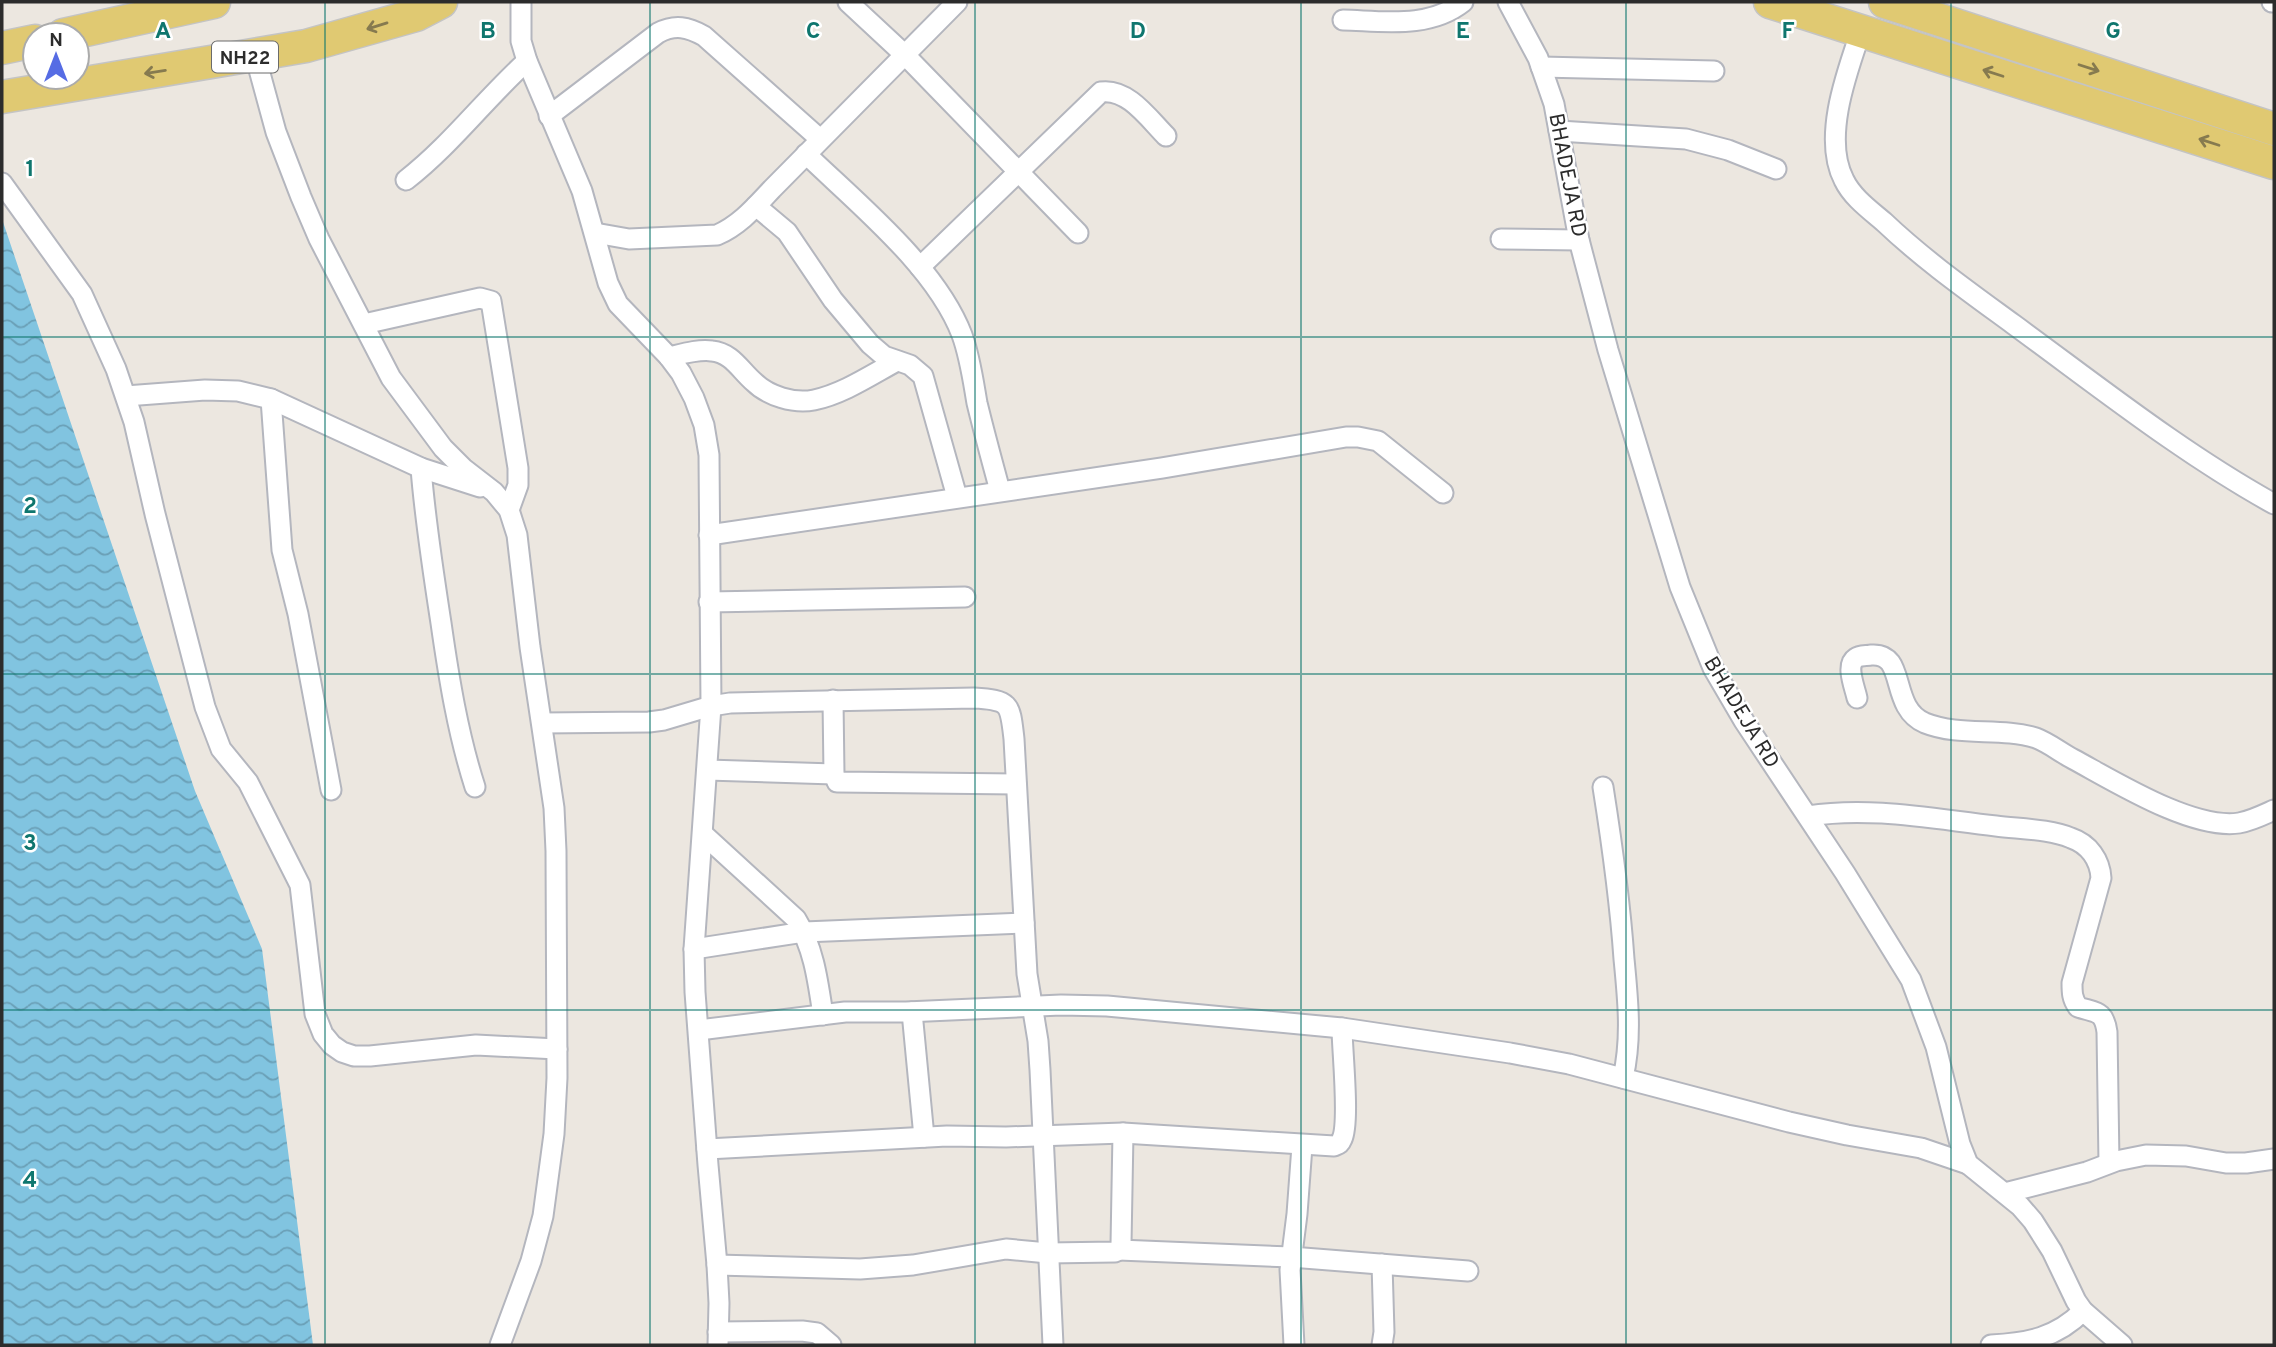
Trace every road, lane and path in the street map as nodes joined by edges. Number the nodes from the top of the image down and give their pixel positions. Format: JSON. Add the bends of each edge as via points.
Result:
{"nodes":[{"id":1,"x":214,"y":2,"type":"edge"},
{"id":2,"x":441,"y":2,"type":"edge"},
{"id":3,"x":521,"y":2,"type":"edge"},
{"id":4,"x":957,"y":2,"type":"edge"},
{"id":5,"x":1463,"y":2,"type":"edge"},
{"id":6,"x":1508,"y":2,"type":"edge"},
{"id":7,"x":1770,"y":2,"type":"edge"},
{"id":8,"x":1885,"y":2,"type":"edge"},
{"id":9,"x":855,"y":4,"type":"edge"},
{"id":10,"x":1343,"y":20,"type":"dead end"},
{"id":11,"x":91,"y":29,"type":"edge"},
{"id":12,"x":1861,"y":31,"type":"junction"},
{"id":13,"x":255,"y":55,"type":"junction"},
{"id":14,"x":905,"y":55,"type":"junction"},
{"id":15,"x":527,"y":61,"type":"junction"},
{"id":16,"x":1542,"y":67,"type":"junction"},
{"id":17,"x":1714,"y":71,"type":"dead end"},
{"id":18,"x":2,"y":97,"type":"edge"},
{"id":19,"x":549,"y":116,"type":"junction"},
{"id":20,"x":2274,"y":128,"type":"edge"},
{"id":21,"x":1559,"y":131,"type":"junction"},
{"id":22,"x":1166,"y":136,"type":"dead end"},
{"id":23,"x":820,"y":139,"type":"junction"},
{"id":24,"x":806,"y":154,"type":"junction"},
{"id":25,"x":2274,"y":163,"type":"edge"},
{"id":26,"x":1776,"y":169,"type":"dead end"},
{"id":27,"x":1017,"y":171,"type":"junction"},
{"id":28,"x":406,"y":180,"type":"dead end"},
{"id":29,"x":2,"y":183,"type":"edge"},
{"id":30,"x":756,"y":206,"type":"junction"},
{"id":31,"x":595,"y":233,"type":"junction"},
{"id":32,"x":1077,"y":233,"type":"dead end"},
{"id":33,"x":1501,"y":239,"type":"dead end"},
{"id":34,"x":1579,"y":240,"type":"junction"},
{"id":35,"x":920,"y":267,"type":"junction"},
{"id":36,"x":364,"y":324,"type":"junction"},
{"id":37,"x":669,"y":357,"type":"junction"},
{"id":38,"x":897,"y":361,"type":"junction"},
{"id":39,"x":125,"y":396,"type":"junction"},
{"id":40,"x":271,"y":399,"type":"junction"},
{"id":41,"x":421,"y":468,"type":"junction"},
{"id":42,"x":1000,"y":491,"type":"junction"},
{"id":43,"x":494,"y":492,"type":"junction"},
{"id":44,"x":1443,"y":493,"type":"dead end"},
{"id":45,"x":957,"y":497,"type":"junction"},
{"id":46,"x":2274,"y":504,"type":"edge"},
{"id":47,"x":509,"y":510,"type":"junction"},
{"id":48,"x":709,"y":535,"type":"junction"},
{"id":49,"x":965,"y":597,"type":"dead end"},
{"id":50,"x":709,"y":602,"type":"junction"},
{"id":51,"x":1857,"y":698,"type":"dead end"},
{"id":52,"x":833,"y":700,"type":"junction"},
{"id":53,"x":711,"y":706,"type":"junction"},
{"id":54,"x":542,"y":723,"type":"junction"},
{"id":55,"x":707,"y":770,"type":"junction"},
{"id":56,"x":834,"y":774,"type":"junction"},
{"id":57,"x":1016,"y":784,"type":"junction"},
{"id":58,"x":475,"y":787,"type":"dead end"},
{"id":59,"x":1603,"y":787,"type":"dead end"},
{"id":60,"x":331,"y":790,"type":"dead end"},
{"id":61,"x":2274,"y":810,"type":"edge"},
{"id":62,"x":1808,"y":816,"type":"junction"},
{"id":63,"x":703,"y":834,"type":"junction"},
{"id":64,"x":1024,"y":923,"type":"junction"},
{"id":65,"x":804,"y":932,"type":"junction"},
{"id":66,"x":694,"y":948,"type":"junction"},
{"id":67,"x":1031,"y":1006,"type":"junction"},
{"id":68,"x":912,"y":1012,"type":"junction"},
{"id":69,"x":823,"y":1015,"type":"junction"},
{"id":70,"x":1342,"y":1028,"type":"junction"},
{"id":71,"x":699,"y":1030,"type":"junction"},
{"id":72,"x":557,"y":1049,"type":"junction"},
{"id":73,"x":1623,"y":1078,"type":"junction"},
{"id":74,"x":1123,"y":1133,"type":"junction"},
{"id":75,"x":1042,"y":1135,"type":"junction"},
{"id":76,"x":924,"y":1138,"type":"junction"},
{"id":77,"x":1302,"y":1146,"type":"junction"},
{"id":78,"x":707,"y":1149,"type":"junction"},
{"id":79,"x":2274,"y":1159,"type":"edge"},
{"id":80,"x":2109,"y":1163,"type":"junction"},
{"id":81,"x":1968,"y":1164,"type":"junction"},
{"id":82,"x":2005,"y":1193,"type":"junction"},
{"id":83,"x":1119,"y":1250,"type":"junction"},
{"id":84,"x":1048,"y":1253,"type":"junction"},
{"id":85,"x":1291,"y":1257,"type":"junction"},
{"id":86,"x":1382,"y":1264,"type":"junction"},
{"id":87,"x":717,"y":1265,"type":"junction"},
{"id":88,"x":1468,"y":1271,"type":"dead end"},
{"id":89,"x":2083,"y":1311,"type":"junction"},
{"id":90,"x":718,"y":1339,"type":"edge"},
{"id":91,"x":500,"y":1345,"type":"edge"},
{"id":92,"x":831,"y":1345,"type":"edge"},
{"id":93,"x":1054,"y":1345,"type":"edge"},
{"id":94,"x":1294,"y":1345,"type":"edge"},
{"id":95,"x":1382,"y":1345,"type":"edge"},
{"id":96,"x":1990,"y":1345,"type":"edge"},
{"id":97,"x":2122,"y":1345,"type":"edge"}],
"edges":[{"from":1,"to":11,"type":"main road"},
{"from":2,"to":13,"type":"main road","number":"NH22","one_way":true,"via":[[416,15],[341,37]]},
{"from":3,"to":15,"type":"street","via":[[521,41]]},
{"from":4,"to":14,"type":"street"},
{"from":5,"to":10,"type":"street","via":[[1446,14],[1408,22]]},
{"from":6,"to":16,"type":"street","name":"BHADEJA RD"},
{"from":7,"to":12,"type":"main road"},
{"from":8,"to":20,"type":"main road","one_way":true},
{"from":9,"to":14,"type":"street"},
{"from":25,"to":12,"type":"main road","one_way":true},
{"from":12,"to":46,"type":"street","via":[[1844,80],[1836,145],[1844,180],[1858,199],[1932,265],[2202,461]]},
{"from":13,"to":18,"type":"main road","number":"NH22","one_way":true},
{"from":13,"to":36,"type":"street","via":[[276,132],[301,197]]},
{"from":14,"to":23,"type":"street"},
{"from":14,"to":27,"type":"street"},
{"from":15,"to":19,"type":"street"},
{"from":15,"to":28,"type":"street"},
{"from":16,"to":17,"type":"street"},
{"from":16,"to":21,"type":"street","name":"BHADEJA RD"},
{"from":19,"to":23,"type":"street","via":[[658,33],[677,27],[705,36]]},
{"from":19,"to":31,"type":"street"},
{"from":21,"to":26,"type":"street","via":[[1686,139]]},
{"from":21,"to":34,"type":"street","name":"BHADEJA RD"},
{"from":22,"to":27,"type":"street","via":[[1126,97],[1101,92]]},
{"from":23,"to":24,"type":"street"},
{"from":24,"to":30,"type":"street"},
{"from":24,"to":35,"type":"street"},
{"from":27,"to":32,"type":"street"},
{"from":27,"to":35,"type":"street"},
{"from":29,"to":39,"type":"street","via":[[82,294]]},
{"from":30,"to":31,"type":"street","via":[[717,235],[629,239]]},
{"from":30,"to":38,"type":"street","via":[[787,232],[833,300],[870,344]]},
{"from":31,"to":37,"type":"street","via":[[618,304]]},
{"from":33,"to":34,"type":"street"},
{"from":34,"to":62,"type":"street","name":"BHADEJA RD","via":[[1686,603],[1713,668]]},
{"from":35,"to":42,"type":"street","via":[[962,334]]},
{"from":36,"to":43,"type":"street","via":[[391,378],[432,435]]},
{"from":36,"to":47,"type":"street","via":[[480,298],[491,301],[518,468],[518,485]]},
{"from":37,"to":38,"type":"street","via":[[710,350],[722,353],[757,385],[800,401],[826,397]]},
{"from":37,"to":48,"type":"street","via":[[705,425]]},
{"from":38,"to":45,"type":"street","via":[[923,376]]},
{"from":39,"to":40,"type":"street","via":[[205,390]]},
{"from":39,"to":72,"type":"street","via":[[205,707],[221,748],[248,782],[300,885],[315,1014],[323,1034],[332,1045],[354,1056],[476,1045]]},
{"from":40,"to":41,"type":"street"},
{"from":40,"to":60,"type":"street","via":[[282,550]]},
{"from":41,"to":43,"type":"street"},
{"from":41,"to":58,"type":"street","via":[[449,677]]},
{"from":42,"to":44,"type":"street","via":[[1358,437],[1378,441]]},
{"from":42,"to":45,"type":"street"},
{"from":43,"to":47,"type":"street"},
{"from":45,"to":48,"type":"street"},
{"from":47,"to":54,"type":"street","via":[[517,534]]},
{"from":48,"to":50,"type":"street"},
{"from":49,"to":50,"type":"street"},
{"from":50,"to":53,"type":"street"},
{"from":51,"to":61,"type":"street","via":[[1852,663],[1861,656],[1887,656],[1904,703],[1924,723],[2036,738],[2145,799],[2207,820],[2239,823]]},
{"from":52,"to":53,"type":"street"},
{"from":52,"to":56,"type":"street"},
{"from":52,"to":57,"type":"street","via":[[974,698],[1003,702],[1012,722]]},
{"from":53,"to":54,"type":"street","via":[[649,722]]},
{"from":53,"to":55,"type":"street"},
{"from":54,"to":72,"type":"street","via":[[556,851]]},
{"from":55,"to":56,"type":"street"},
{"from":55,"to":63,"type":"street"},
{"from":56,"to":57,"type":"street","via":[[836,782],[846,784]]},
{"from":57,"to":64,"type":"street"},
{"from":59,"to":73,"type":"street","via":[[1628,1004],[1629,1047]]},
{"from":62,"to":80,"type":"street","via":[[1866,812],[2030,831],[2070,837],[2096,857],[2101,878],[2072,993],[2078,1007],[2105,1018]]},
{"from":62,"to":81,"type":"street","name":"BHADEJA RD","via":[[1911,980],[1936,1047]]},
{"from":63,"to":65,"type":"street","via":[[796,919]]},
{"from":63,"to":66,"type":"street"},
{"from":64,"to":65,"type":"street"},
{"from":64,"to":67,"type":"street"},
{"from":65,"to":66,"type":"street"},
{"from":65,"to":69,"type":"street"},
{"from":66,"to":71,"type":"street"},
{"from":67,"to":68,"type":"street"},
{"from":67,"to":70,"type":"street","via":[[1107,1006]]},
{"from":67,"to":75,"type":"street","via":[[1038,1041]]},
{"from":68,"to":69,"type":"street"},
{"from":68,"to":76,"type":"street"},
{"from":69,"to":71,"type":"street"},
{"from":70,"to":73,"type":"street","via":[[1510,1053]]},
{"from":70,"to":77,"type":"street","via":[[1343,1138],[1334,1146]]},
{"from":71,"to":78,"type":"street"},
{"from":72,"to":91,"type":"street","via":[[554,1134],[542,1216]]},
{"from":73,"to":81,"type":"street","via":[[1789,1122],[1921,1148]]},
{"from":74,"to":75,"type":"street"},
{"from":74,"to":77,"type":"street"},
{"from":74,"to":83,"type":"street"},
{"from":75,"to":76,"type":"street"},
{"from":75,"to":84,"type":"street"},
{"from":76,"to":78,"type":"street"},
{"from":77,"to":85,"type":"street"},
{"from":78,"to":87,"type":"street"},
{"from":79,"to":80,"type":"street","via":[[2226,1163],[2146,1155]]},
{"from":80,"to":82,"type":"street"},
{"from":81,"to":82,"type":"street"},
{"from":82,"to":89,"type":"street","via":[[2044,1237]]},
{"from":83,"to":84,"type":"street"},
{"from":83,"to":85,"type":"street"},
{"from":84,"to":87,"type":"street","via":[[1006,1248],[913,1265],[860,1269]]},
{"from":84,"to":93,"type":"street"},
{"from":85,"to":86,"type":"street"},
{"from":85,"to":94,"type":"street"},
{"from":86,"to":88,"type":"street"},
{"from":86,"to":95,"type":"street"},
{"from":87,"to":90,"type":"street"},
{"from":89,"to":96,"type":"street","via":[[2050,1334]]},
{"from":89,"to":97,"type":"street"},
{"from":90,"to":92,"type":"street","via":[[802,1331],[817,1333]]}]}
